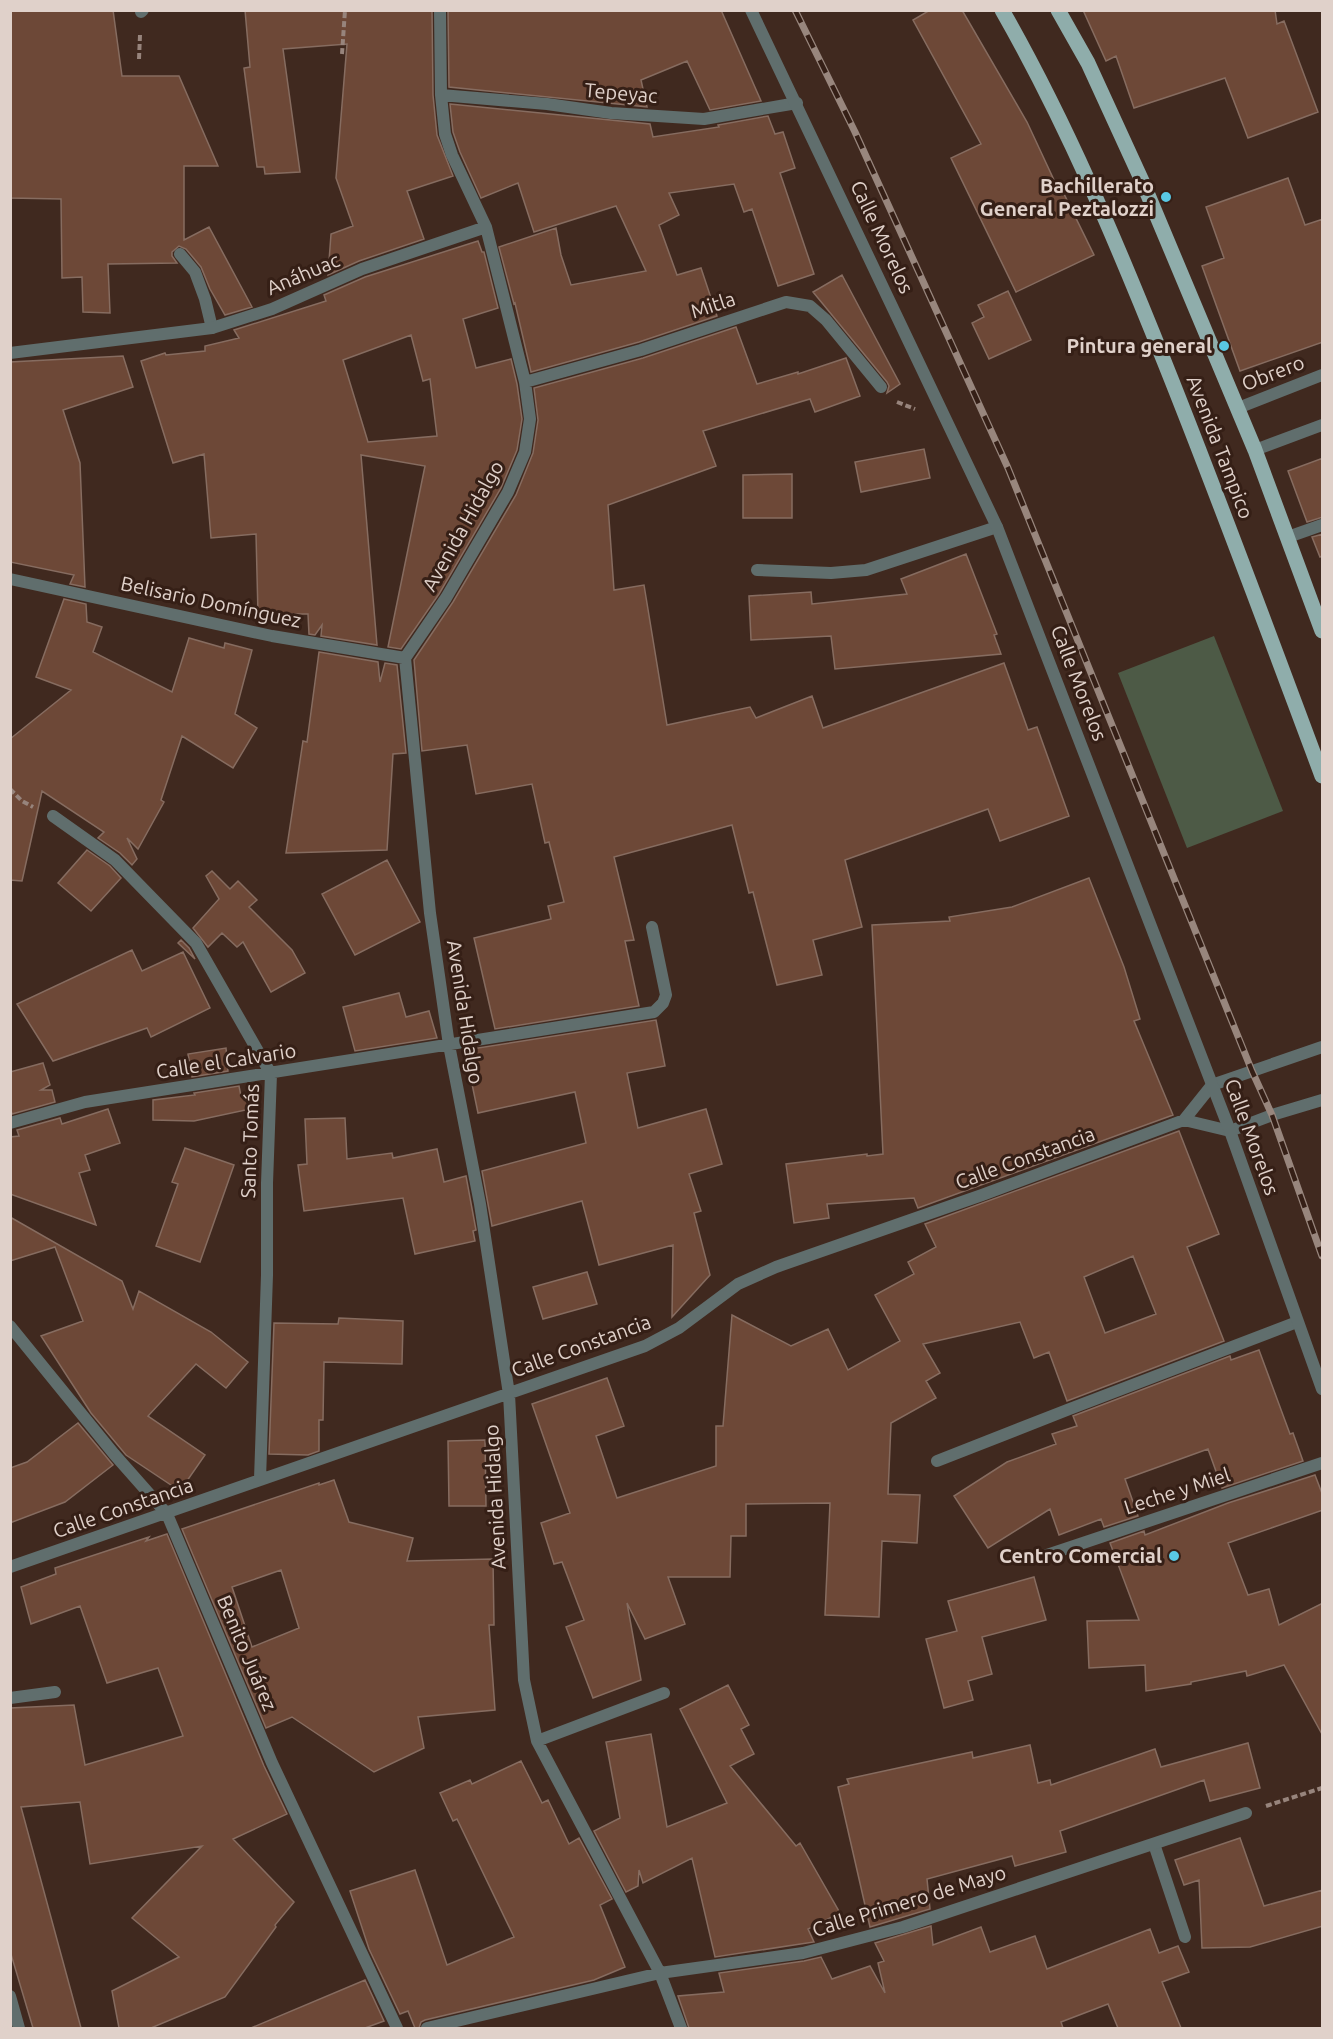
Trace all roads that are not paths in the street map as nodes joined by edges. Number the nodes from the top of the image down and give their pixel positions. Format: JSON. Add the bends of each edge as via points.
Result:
{"nodes":[{"id":1,"x":441,"y":10,"type":"edge"},
{"id":2,"x":751,"y":10,"type":"edge"},
{"id":3,"x":1002,"y":10,"type":"edge"},
{"id":4,"x":1058,"y":10,"type":"edge"},
{"id":5,"x":441,"y":95,"type":"junction"},
{"id":6,"x":797,"y":103,"type":"junction"},
{"id":7,"x":486,"y":227,"type":"junction"},
{"id":8,"x":180,"y":254,"type":"dead end"},
{"id":9,"x":212,"y":328,"type":"junction"},
{"id":10,"x":10,"y":353,"type":"edge"},
{"id":11,"x":1323,"y":375,"type":"edge"},
{"id":12,"x":525,"y":382,"type":"junction"},
{"id":13,"x":881,"y":387,"type":"dead end"},
{"id":14,"x":1238,"y":408,"type":"junction"},
{"id":15,"x":1323,"y":425,"type":"edge"},
{"id":16,"x":1256,"y":450,"type":"junction"},
{"id":17,"x":1323,"y":525,"type":"edge"},
{"id":18,"x":997,"y":526,"type":"junction"},
{"id":19,"x":1288,"y":537,"type":"junction"},
{"id":20,"x":757,"y":570,"type":"dead end"},
{"id":21,"x":10,"y":579,"type":"edge"},
{"id":22,"x":1323,"y":631,"type":"edge"},
{"id":23,"x":405,"y":658,"type":"junction"},
{"id":24,"x":1323,"y":776,"type":"edge"},
{"id":25,"x":53,"y":816,"type":"dead end"},
{"id":26,"x":652,"y":927,"type":"dead end"},
{"id":27,"x":449,"y":1045,"type":"junction"},
{"id":28,"x":1323,"y":1047,"type":"edge"},
{"id":29,"x":271,"y":1074,"type":"junction"},
{"id":30,"x":1212,"y":1085,"type":"junction"},
{"id":31,"x":1323,"y":1100,"type":"edge"},
{"id":32,"x":1184,"y":1120,"type":"junction"},
{"id":33,"x":10,"y":1123,"type":"edge"},
{"id":34,"x":1230,"y":1131,"type":"junction"},
{"id":35,"x":1298,"y":1322,"type":"junction"},
{"id":36,"x":10,"y":1326,"type":"edge"},
{"id":37,"x":1323,"y":1389,"type":"edge"},
{"id":38,"x":510,"y":1394,"type":"junction"},
{"id":39,"x":938,"y":1461,"type":"dead end"},
{"id":40,"x":1323,"y":1463,"type":"edge"},
{"id":41,"x":260,"y":1479,"type":"junction"},
{"id":42,"x":167,"y":1514,"type":"junction"},
{"id":43,"x":1044,"y":1556,"type":"dead end"},
{"id":44,"x":10,"y":1567,"type":"edge"},
{"id":45,"x":55,"y":1692,"type":"dead end"},
{"id":46,"x":664,"y":1693,"type":"dead end"},
{"id":47,"x":10,"y":1698,"type":"edge"},
{"id":48,"x":537,"y":1741,"type":"junction"},
{"id":49,"x":1246,"y":1813,"type":"road end"},
{"id":50,"x":1154,"y":1844,"type":"junction"},
{"id":51,"x":1185,"y":1937,"type":"dead end"},
{"id":52,"x":660,"y":1973,"type":"junction"},
{"id":53,"x":10,"y":1996,"type":"edge"},
{"id":54,"x":19,"y":2028,"type":"edge"},
{"id":55,"x":397,"y":2028,"type":"edge"},
{"id":56,"x":427,"y":2028,"type":"edge"},
{"id":57,"x":681,"y":2028,"type":"edge"}],
"edges":[{"from":1,"to":5,"type":"street","name":"Avenida Hidalgo"},
{"from":2,"to":6,"type":"street","name":"Calle Morelos"},
{"from":3,"to":24,"type":"main road","name":"Avenida Tampico","via":[[1065,132],[1125,264]]},
{"from":4,"to":14,"type":"main road","name":"Avenida Tampico","via":[[1088,63],[1143,183]]},
{"from":5,"to":6,"type":"street","name":"Tepeyac","via":[[704,119]]},
{"from":5,"to":7,"type":"street","name":"Avenida Hidalgo","via":[[445,134],[452,155]]},
{"from":6,"to":18,"type":"street","name":"Calle Morelos"},
{"from":7,"to":9,"type":"street","name":"Anáhuac","via":[[362,269],[272,309]]},
{"from":7,"to":12,"type":"street","name":"Avenida Hidalgo"},
{"from":8,"to":9,"type":"street","via":[[195,272]]},
{"from":9,"to":10,"type":"street","name":"Anáhuac"},
{"from":11,"to":14,"type":"street","name":"Obrero"},
{"from":12,"to":13,"type":"street","name":"Mitla","via":[[641,350],[786,302],[810,306],[826,320]]},
{"from":12,"to":23,"type":"street","name":"Avenida Hidalgo","via":[[530,420],[525,452],[508,492],[446,598]]},
{"from":14,"to":16,"type":"main road","name":"Avenida Tampico"},
{"from":15,"to":16,"type":"street"},
{"from":16,"to":19,"type":"main road","name":"Avenida Tampico"},
{"from":17,"to":19,"type":"street"},
{"from":18,"to":20,"type":"street","via":[[866,570]]},
{"from":18,"to":30,"type":"street","name":"Calle Morelos"},
{"from":19,"to":22,"type":"main road","name":"Avenida Tampico"},
{"from":21,"to":23,"type":"street","name":"Belisario Domínguez","via":[[272,636]]},
{"from":23,"to":27,"type":"street","name":"Avenida Hidalgo","via":[[430,913]]},
{"from":25,"to":29,"type":"street","name":"Santo Tomás","via":[[115,860],[196,943]]},
{"from":26,"to":27,"type":"street","name":"Calle el Calvario","via":[[666,995],[654,1012]]},
{"from":27,"to":29,"type":"street","name":"Calle el Calvario"},
{"from":27,"to":38,"type":"street","name":"Avenida Hidalgo","via":[[480,1204]]},
{"from":28,"to":30,"type":"street"},
{"from":29,"to":33,"type":"street","name":"Calle el Calvario","via":[[85,1102]]},
{"from":29,"to":41,"type":"street","name":"Santo Tomás"},
{"from":30,"to":32,"type":"street"},
{"from":30,"to":34,"type":"street","name":"Calle Morelos"},
{"from":31,"to":34,"type":"street"},
{"from":32,"to":34,"type":"street"},
{"from":32,"to":38,"type":"street","name":"Calle Constancia","via":[[776,1267],[738,1284],[679,1328],[645,1346]]},
{"from":34,"to":35,"type":"street","name":"Calle Morelos"},
{"from":35,"to":37,"type":"street","name":"Calle Morelos"},
{"from":35,"to":39,"type":"street"},
{"from":36,"to":42,"type":"street","name":"Benito Juárez"},
{"from":38,"to":41,"type":"street","name":"Calle Constancia"},
{"from":38,"to":48,"type":"street","name":"Avenida Hidalgo","via":[[524,1680]]},
{"from":40,"to":43,"type":"street","name":"Leche y Miel"},
{"from":41,"to":42,"type":"street","name":"Calle Constancia"},
{"from":42,"to":44,"type":"street","name":"Calle Constancia"},
{"from":42,"to":55,"type":"street","name":"Benito Juárez","via":[[272,1763]]},
{"from":45,"to":47,"type":"street"},
{"from":46,"to":48,"type":"street"},
{"from":48,"to":52,"type":"street","name":"Avenida Hidalgo"},
{"from":49,"to":50,"type":"street","name":"Calle Primero de Mayo"},
{"from":50,"to":51,"type":"street"},
{"from":50,"to":52,"type":"street","name":"Calle Primero de Mayo","via":[[903,1928],[803,1953]]},
{"from":52,"to":56,"type":"street","name":"Calle Primero de Mayo"},
{"from":52,"to":57,"type":"street","name":"Avenida Hidalgo"},
{"from":53,"to":54,"type":"street"}]}
